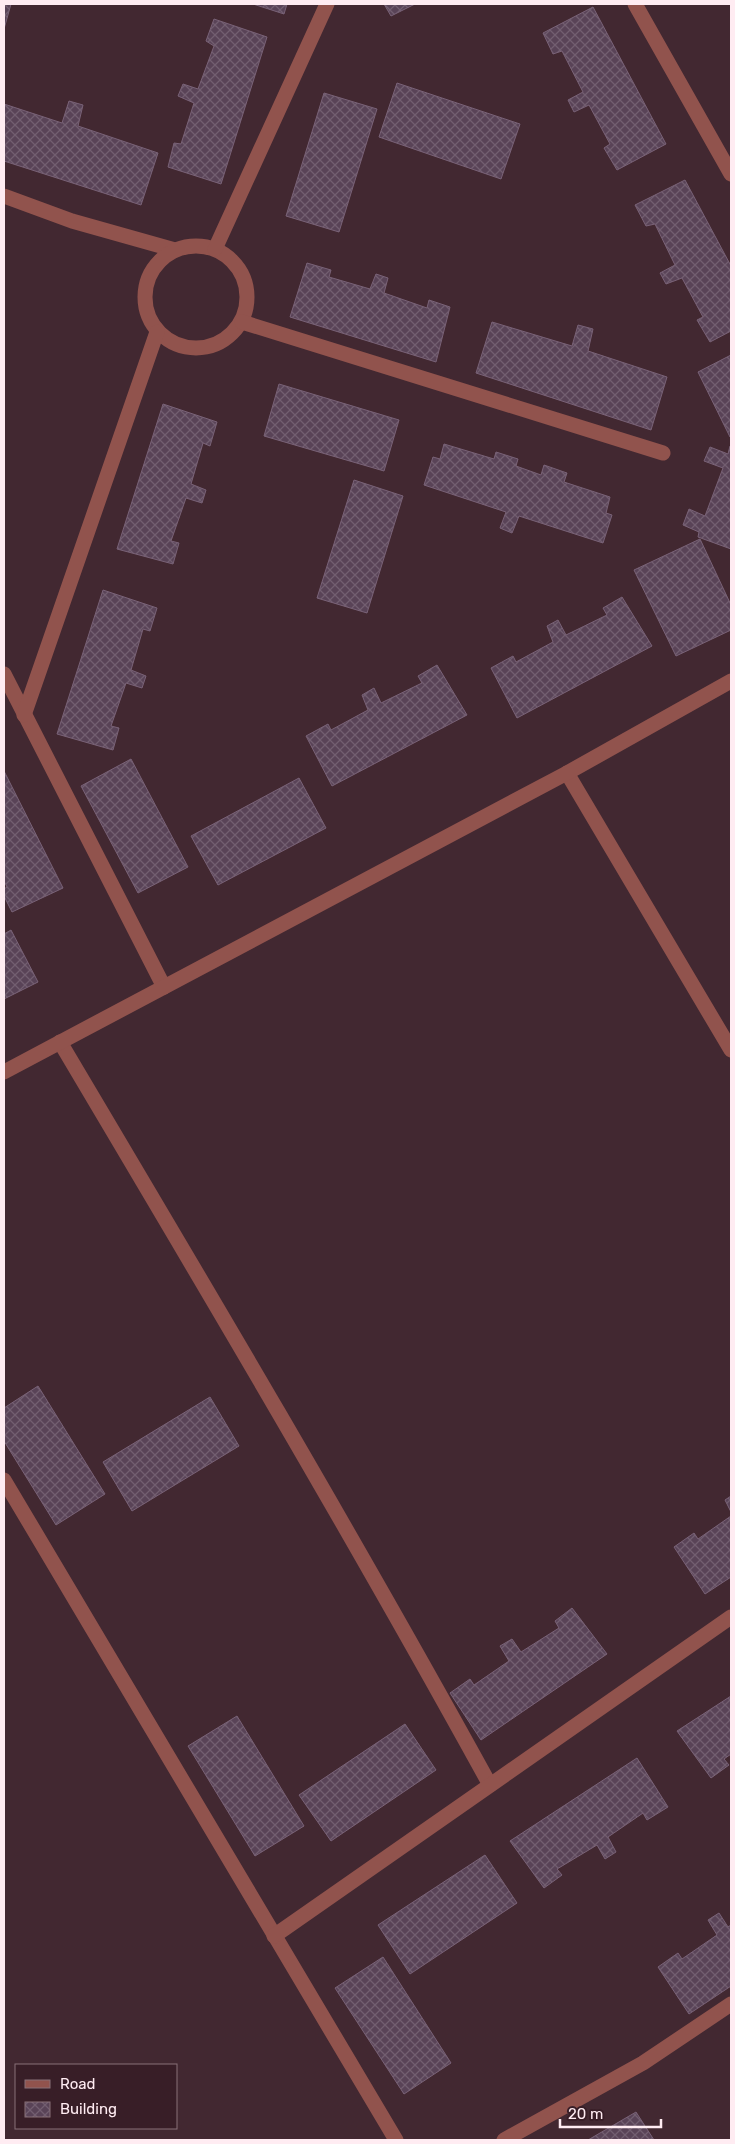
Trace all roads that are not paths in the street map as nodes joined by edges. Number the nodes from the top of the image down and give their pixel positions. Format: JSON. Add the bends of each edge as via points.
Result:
{"nodes":[{"id":1,"x":327,"y":4,"type":"edge"},
{"id":2,"x":635,"y":4,"type":"edge"},
{"id":3,"x":731,"y":174,"type":"edge"},
{"id":4,"x":4,"y":196,"type":"edge"},
{"id":5,"x":215,"y":249,"type":"junction"},
{"id":6,"x":174,"y":250,"type":"junction"},
{"id":7,"x":242,"y":322,"type":"junction"},
{"id":8,"x":157,"y":332,"type":"junction"},
{"id":9,"x":664,"y":452,"type":"dead end"},
{"id":10,"x":4,"y":674,"type":"edge"},
{"id":11,"x":731,"y":681,"type":"edge"},
{"id":12,"x":8,"y":694,"type":"edge"},
{"id":13,"x":24,"y":715,"type":"junction"},
{"id":14,"x":567,"y":773,"type":"junction"},
{"id":15,"x":164,"y":987,"type":"junction"},
{"id":16,"x":60,"y":1042,"type":"junction"},
{"id":17,"x":731,"y":1050,"type":"edge"},
{"id":18,"x":4,"y":1072,"type":"edge"},
{"id":19,"x":4,"y":1480,"type":"edge"},
{"id":20,"x":731,"y":1617,"type":"edge"},
{"id":21,"x":490,"y":1785,"type":"junction"},
{"id":22,"x":274,"y":1936,"type":"junction"},
{"id":23,"x":731,"y":2004,"type":"edge"},
{"id":24,"x":396,"y":2140,"type":"edge"},
{"id":25,"x":504,"y":2140,"type":"edge"}],
"edges":[{"from":1,"to":5,"type":"street"},
{"from":2,"to":3,"type":"street"},
{"from":4,"to":6,"type":"street","via":[[72,221]]},
{"from":5,"to":6,"type":"street","via":[[194,245]]},
{"from":5,"to":7,"type":"street","via":[[233,261],[245,279],[249,301]]},
{"from":6,"to":8,"type":"street","via":[[159,260],[149,276],[145,294],[147,312]]},
{"from":7,"to":8,"type":"street","via":[[229,338],[211,347],[192,349],[172,343]]},
{"from":7,"to":9,"type":"street"},
{"from":8,"to":13,"type":"street"},
{"from":10,"to":12,"type":"street"},
{"from":11,"to":14,"type":"street"},
{"from":12,"to":13,"type":"street"},
{"from":13,"to":15,"type":"street"},
{"from":14,"to":15,"type":"street"},
{"from":14,"to":17,"type":"street"},
{"from":15,"to":16,"type":"street"},
{"from":16,"to":18,"type":"street"},
{"from":16,"to":21,"type":"street","via":[[243,1351]]},
{"from":19,"to":22,"type":"street"},
{"from":20,"to":21,"type":"street"},
{"from":21,"to":22,"type":"street"},
{"from":22,"to":24,"type":"street"},
{"from":23,"to":25,"type":"street","via":[[643,2063]]}]}
